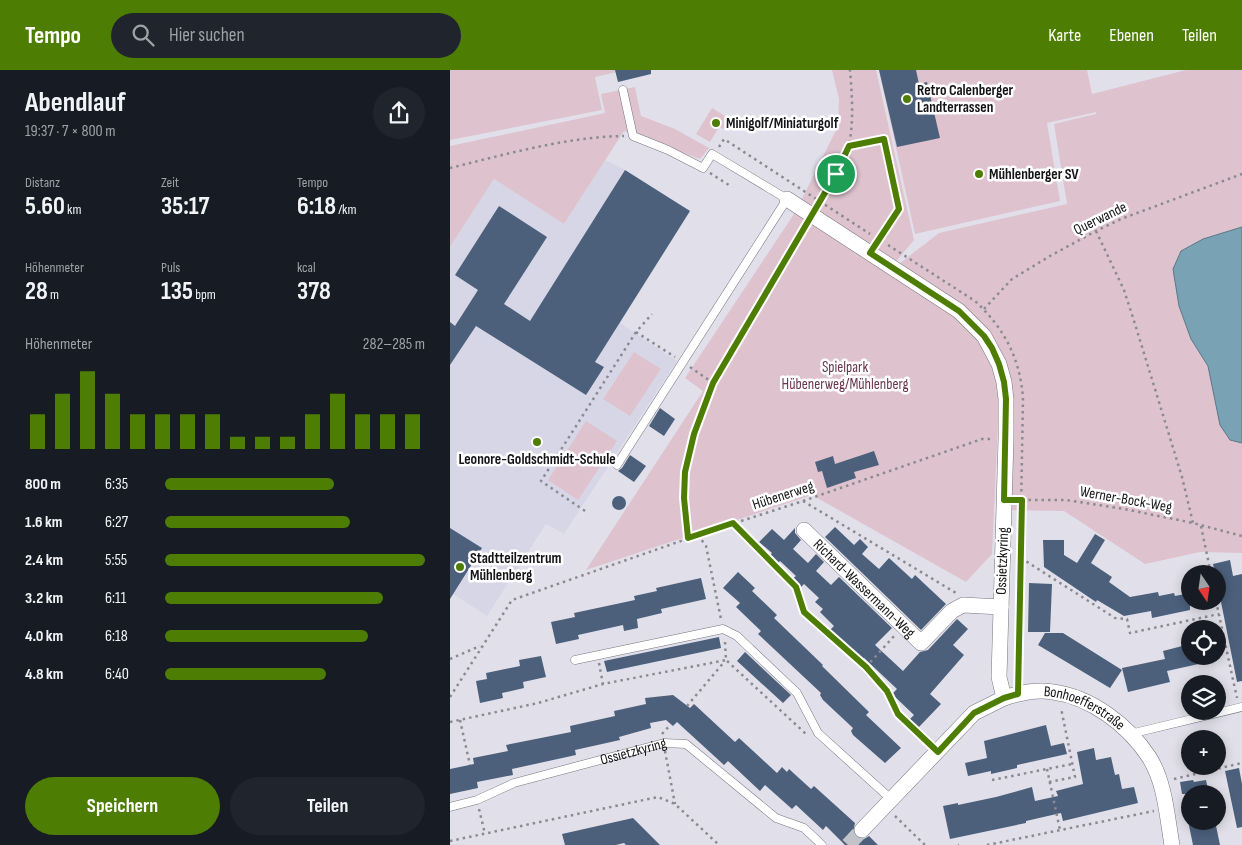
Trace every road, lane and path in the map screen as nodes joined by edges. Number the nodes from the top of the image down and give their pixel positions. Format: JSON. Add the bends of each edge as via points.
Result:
{"nodes":[{"id":1,"x":850,"y":70,"type":"edge"},
{"id":2,"x":623,"y":90,"type":"dead end"},
{"id":3,"x":633,"y":136,"type":"junction"},
{"id":4,"x":884,"y":139,"type":"joint"},
{"id":5,"x":849,"y":146,"type":"junction"},
{"id":6,"x":714,"y":155,"type":"junction"},
{"id":7,"x":450,"y":168,"type":"edge"},
{"id":8,"x":702,"y":168,"type":"junction"},
{"id":9,"x":1242,"y":174,"type":"edge"},
{"id":10,"x":732,"y":187,"type":"dead end"},
{"id":11,"x":787,"y":199,"type":"junction"},
{"id":12,"x":819,"y":201,"type":"junction"},
{"id":13,"x":811,"y":214,"type":"junction"},
{"id":14,"x":1096,"y":231,"type":"junction"},
{"id":15,"x":870,"y":253,"type":"junction"},
{"id":16,"x":984,"y":309,"type":"dead end"},
{"id":17,"x":652,"y":314,"type":"dead end"},
{"id":18,"x":1006,"y":438,"type":"junction"},
{"id":19,"x":617,"y":465,"type":"dead end"},
{"id":20,"x":1004,"y":500,"type":"junction"},
{"id":21,"x":1022,"y":500,"type":"junction"},
{"id":22,"x":803,"y":501,"type":"junction"},
{"id":23,"x":585,"y":511,"type":"dead end"},
{"id":24,"x":733,"y":523,"type":"junction"},
{"id":25,"x":1193,"y":523,"type":"junction"},
{"id":26,"x":1201,"y":526,"type":"junction"},
{"id":27,"x":804,"y":530,"type":"dead end"},
{"id":28,"x":1242,"y":536,"type":"edge"},
{"id":29,"x":688,"y":538,"type":"junction"},
{"id":30,"x":1021,"y":558,"type":"junction"},
{"id":31,"x":1208,"y":565,"type":"edge"},
{"id":32,"x":963,"y":605,"type":"junction"},
{"id":33,"x":1001,"y":607,"type":"junction"},
{"id":34,"x":1218,"y":610,"type":"edge"},
{"id":35,"x":1219,"y":614,"type":"junction"},
{"id":36,"x":903,"y":625,"type":"junction"},
{"id":37,"x":482,"y":646,"type":"junction"},
{"id":38,"x":597,"y":656,"type":"junction"},
{"id":39,"x":450,"y":659,"type":"edge"},
{"id":40,"x":575,"y":660,"type":"dead end"},
{"id":41,"x":866,"y":667,"type":"junction"},
{"id":42,"x":603,"y":684,"type":"junction"},
{"id":43,"x":1065,"y":694,"type":"junction"},
{"id":44,"x":1011,"y":696,"type":"junction"},
{"id":45,"x":450,"y":697,"type":"edge"},
{"id":46,"x":687,"y":706,"type":"dead end"},
{"id":47,"x":1241,"y":707,"type":"edge"},
{"id":48,"x":460,"y":720,"type":"junction"},
{"id":49,"x":450,"y":722,"type":"edge"},
{"id":50,"x":671,"y":724,"type":"dead end"},
{"id":51,"x":1130,"y":734,"type":"junction"},
{"id":52,"x":664,"y":743,"type":"junction"},
{"id":53,"x":938,"y":752,"type":"junction"},
{"id":54,"x":1242,"y":763,"type":"edge"},
{"id":55,"x":1072,"y":764,"type":"junction"},
{"id":56,"x":470,"y":765,"type":"dead end"},
{"id":57,"x":1047,"y":769,"type":"junction"},
{"id":58,"x":992,"y":780,"type":"dead end"},
{"id":59,"x":1050,"y":782,"type":"junction"},
{"id":60,"x":1160,"y":782,"type":"junction"},
{"id":61,"x":477,"y":800,"type":"junction"},
{"id":62,"x":892,"y":800,"type":"junction"},
{"id":63,"x":675,"y":804,"type":"junction"},
{"id":64,"x":450,"y":807,"type":"edge"},
{"id":65,"x":1165,"y":809,"type":"junction"},
{"id":66,"x":862,"y":830,"type":"tunnel mouth"},
{"id":67,"x":1060,"y":830,"type":"junction"},
{"id":68,"x":484,"y":834,"type":"junction"},
{"id":69,"x":450,"y":840,"type":"edge"},
{"id":70,"x":719,"y":845,"type":"edge"},
{"id":71,"x":822,"y":845,"type":"edge"},
{"id":72,"x":987,"y":845,"type":"edge"},
{"id":73,"x":1172,"y":845,"type":"edge"}],
"edges":[{"from":1,"to":5,"type":"path","via":[[853,111]]},
{"from":2,"to":3,"type":"lane"},
{"from":3,"to":7,"type":"path","via":[[599,136]]},
{"from":3,"to":8,"type":"lane"},
{"from":4,"to":5,"type":"path"},
{"from":4,"to":15,"type":"lane","via":[[899,209]]},
{"from":5,"to":12,"type":"path"},
{"from":6,"to":8,"type":"lane"},
{"from":6,"to":11,"type":"lane"},
{"from":6,"to":12,"type":"path","via":[[724,139]]},
{"from":8,"to":10,"type":"path"},
{"from":9,"to":14,"type":"path","name":"Querwande"},
{"from":11,"to":13,"type":"street","name":"Ossietzkyring"},
{"from":11,"to":19,"type":"lane"},
{"from":12,"to":13,"type":"path"},
{"from":13,"to":15,"type":"street","name":"Ossietzkyring"},
{"from":13,"to":29,"type":"path","via":[[713,383],[694,434],[685,472]]},
{"from":14,"to":16,"type":"path","name":"Querwande","via":[[1012,279]]},
{"from":14,"to":25,"type":"path","via":[[1124,290],[1182,477]]},
{"from":15,"to":18,"type":"street","name":"Ossietzkyring","via":[[959,311],[984,336],[999,364],[1004,382]]},
{"from":17,"to":23,"type":"path","via":[[636,332],[541,481]]},
{"from":18,"to":20,"type":"street","name":"Ossietzkyring"},
{"from":18,"to":22,"type":"path","name":"Hübenerweg","via":[[982,439]]},
{"from":20,"to":21,"type":"path","name":"Werner-Bock-Weg"},
{"from":20,"to":33,"type":"street","name":"Ossietzkyring"},
{"from":21,"to":25,"type":"path","name":"Werner-Bock-Weg","via":[[1066,500]]},
{"from":21,"to":30,"type":"path"},
{"from":22,"to":24,"type":"path","name":"Hübenerweg"},
{"from":22,"to":32,"type":"path","via":[[957,594]]},
{"from":24,"to":29,"type":"path","name":"Hübenerweg"},
{"from":24,"to":41,"type":"path","via":[[796,587],[804,612]]},
{"from":25,"to":26,"type":"path","name":"Werner-Bock-Weg"},
{"from":26,"to":28,"type":"path","name":"Werner-Bock-Weg"},
{"from":26,"to":31,"type":"path"},
{"from":27,"to":36,"type":"street","name":"Richard-Wassermann-Weg"},
{"from":29,"to":37,"type":"path","name":"Hübenerweg","via":[[512,600]]},
{"from":30,"to":35,"type":"path","via":[[1115,618],[1127,619],[1130,632]]},
{"from":30,"to":44,"type":"path"},
{"from":32,"to":33,"type":"street"},
{"from":32,"to":36,"type":"street","name":"Richard-Wassermann-Weg","via":[[921,643]]},
{"from":33,"to":44,"type":"street","name":"Ossietzkyring","via":[[999,677]]},
{"from":34,"to":35,"type":"path"},
{"from":35,"to":47,"type":"path"},
{"from":36,"to":41,"type":"path"},
{"from":37,"to":39,"type":"path"},
{"from":37,"to":45,"type":"path","name":"Hübenerweg"},
{"from":38,"to":40,"type":"lane"},
{"from":38,"to":42,"type":"path"},
{"from":38,"to":62,"type":"lane","via":[[723,629],[730,632],[797,693],[818,733]]},
{"from":41,"to":53,"type":"path","via":[[887,691],[898,714]]},
{"from":42,"to":46,"type":"path","via":[[726,660]]},
{"from":42,"to":48,"type":"path","via":[[538,703]]},
{"from":43,"to":44,"type":"street","name":"Bonhoefferstraße","via":[[1028,692]]},
{"from":43,"to":51,"type":"street","name":"Bonhoefferstraße","via":[[1094,706]]},
{"from":43,"to":55,"type":"path","via":[[1061,709]]},
{"from":44,"to":53,"type":"street","via":[[974,713]]},
{"from":47,"to":51,"type":"lane","name":"Bonhoefferstraße"},
{"from":48,"to":49,"type":"path"},
{"from":48,"to":56,"type":"path"},
{"from":50,"to":52,"type":"path","via":[[662,734]]},
{"from":51,"to":60,"type":"street","name":"Bonhoefferstraße","via":[[1149,757]]},
{"from":52,"to":61,"type":"lane","name":"Ossietzkyring","via":[[514,783]]},
{"from":52,"to":63,"type":"path"},
{"from":52,"to":71,"type":"lane","name":"Ossietzkyring","via":[[686,744],[776,818],[804,828]]},
{"from":53,"to":62,"type":"street"},
{"from":54,"to":60,"type":"path"},
{"from":55,"to":57,"type":"path"},
{"from":55,"to":59,"type":"path","via":[[1075,776]]},
{"from":57,"to":58,"type":"path"},
{"from":57,"to":59,"type":"path"},
{"from":59,"to":67,"type":"path"},
{"from":60,"to":65,"type":"street","name":"Bonhoefferstraße"},
{"from":61,"to":64,"type":"lane","name":"Ossietzkyring"},
{"from":61,"to":68,"type":"path"},
{"from":62,"to":66,"type":"street"},
{"from":63,"to":68,"type":"path","via":[[658,797]]},
{"from":63,"to":70,"type":"path"},
{"from":65,"to":67,"type":"path"},
{"from":65,"to":73,"type":"street","name":"Bonhoefferstraße"},
{"from":67,"to":72,"type":"path"},
{"from":68,"to":69,"type":"path"}]}
